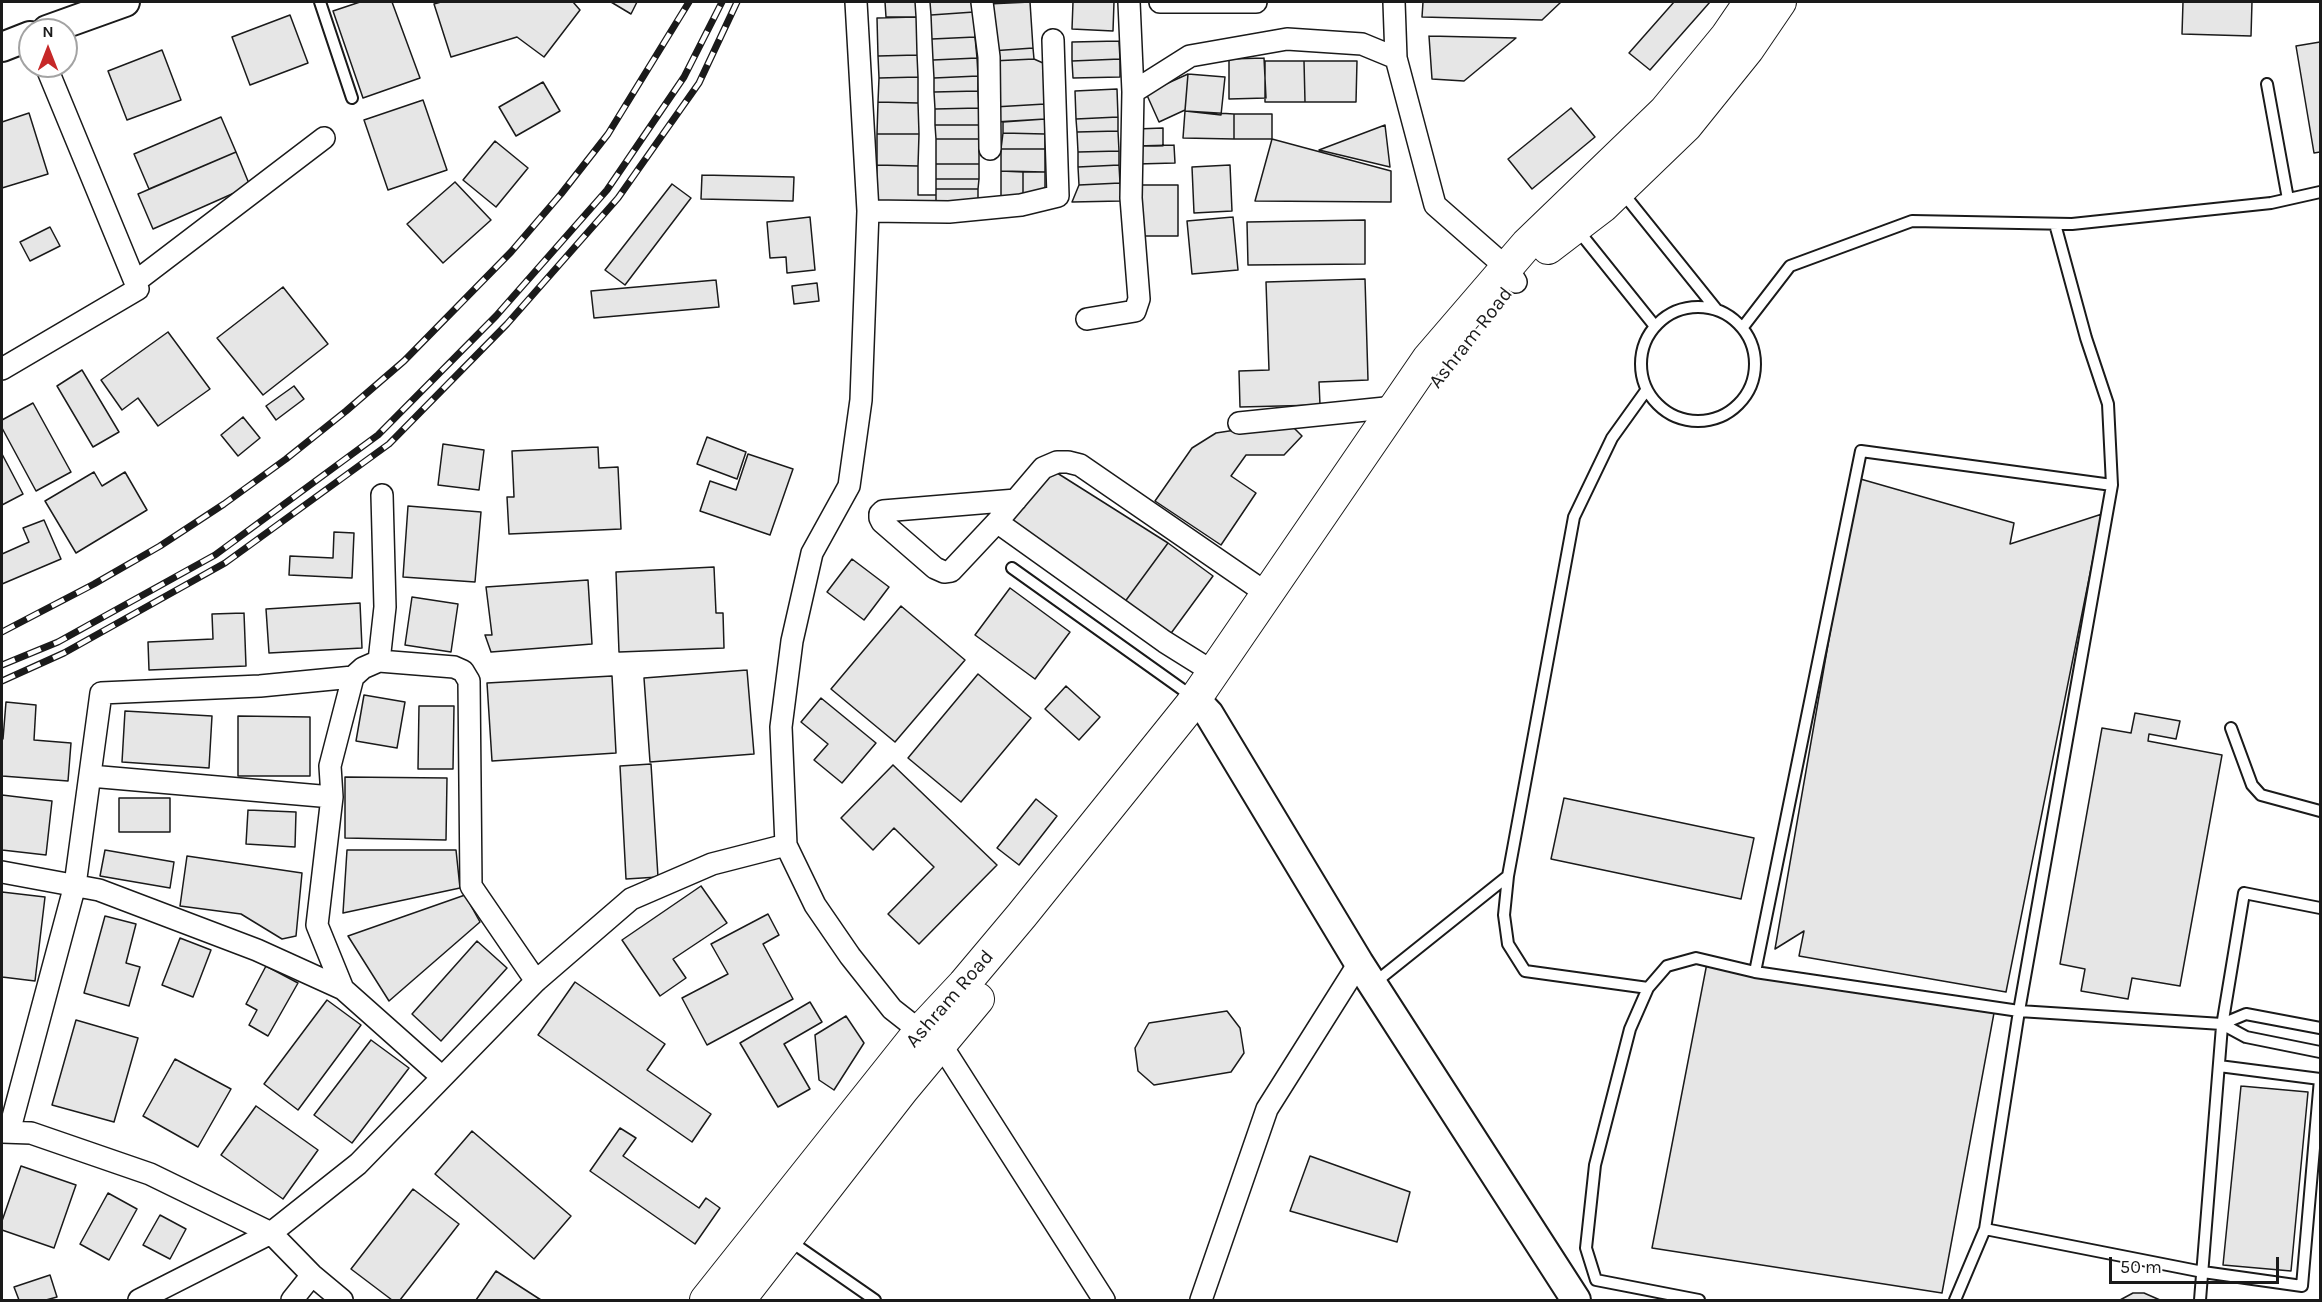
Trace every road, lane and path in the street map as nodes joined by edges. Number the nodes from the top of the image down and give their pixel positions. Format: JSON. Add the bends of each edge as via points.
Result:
{"nodes":[{"id":1,"x":124,"y":2,"type":"edge"},
{"id":2,"x":320,"y":2,"type":"edge"},
{"id":3,"x":856,"y":2,"type":"edge"},
{"id":4,"x":982,"y":2,"type":"edge"},
{"id":5,"x":1129,"y":2,"type":"edge"},
{"id":6,"x":1160,"y":2,"type":"edge"},
{"id":7,"x":1256,"y":2,"type":"edge"},
{"id":8,"x":1394,"y":2,"type":"edge"},
{"id":9,"x":1750,"y":2,"type":"edge"},
{"id":10,"x":1780,"y":2,"type":"edge"},
{"id":11,"x":78,"y":19,"type":"edge"},
{"id":12,"x":18,"y":40,"type":"edge"},
{"id":13,"x":1053,"y":40,"type":"dead end"},
{"id":14,"x":2,"y":46,"type":"edge"},
{"id":15,"x":1396,"y":58,"type":"junction"},
{"id":16,"x":51,"y":78,"type":"edge"},
{"id":17,"x":2267,"y":84,"type":"dead end"},
{"id":18,"x":1133,"y":92,"type":"junction"},
{"id":19,"x":352,"y":98,"type":"dead end"},
{"id":20,"x":324,"y":138,"type":"dead end"},
{"id":21,"x":990,"y":149,"type":"dead end"},
{"id":22,"x":1620,"y":190,"type":"junction"},
{"id":23,"x":2320,"y":192,"type":"edge"},
{"id":24,"x":2288,"y":200,"type":"junction"},
{"id":25,"x":868,"y":212,"type":"junction"},
{"id":26,"x":1568,"y":220,"type":"junction"},
{"id":27,"x":2055,"y":224,"type":"junction"},
{"id":28,"x":1512,"y":275,"type":"junction"},
{"id":29,"x":135,"y":282,"type":"junction"},
{"id":30,"x":1716,"y":309,"type":"junction"},
{"id":31,"x":1087,"y":319,"type":"dead end"},
{"id":32,"x":1654,"y":325,"type":"junction"},
{"id":33,"x":1743,"y":327,"type":"junction"},
{"id":34,"x":2,"y":369,"type":"edge"},
{"id":35,"x":1645,"y":392,"type":"junction"},
{"id":36,"x":1395,"y":407,"type":"junction"},
{"id":37,"x":1239,"y":423,"type":"dead end"},
{"id":38,"x":2112,"y":485,"type":"junction"},
{"id":39,"x":382,"y":495,"type":"dead end"},
{"id":40,"x":1016,"y":500,"type":"junction"},
{"id":41,"x":997,"y":522,"type":"junction"},
{"id":42,"x":1012,"y":568,"type":"dead end"},
{"id":43,"x":1266,"y":594,"type":"junction"},
{"id":44,"x":379,"y":661,"type":"junction"},
{"id":45,"x":1213,"y":672,"type":"junction"},
{"id":46,"x":353,"y":677,"type":"junction"},
{"id":47,"x":1202,"y":707,"type":"junction"},
{"id":48,"x":2231,"y":728,"type":"dead end"},
{"id":49,"x":90,"y":776,"type":"junction"},
{"id":50,"x":332,"y":797,"type":"junction"},
{"id":51,"x":2320,"y":811,"type":"edge"},
{"id":52,"x":786,"y":845,"type":"junction"},
{"id":53,"x":2,"y":872,"type":"edge"},
{"id":54,"x":1508,"y":876,"type":"junction"},
{"id":55,"x":75,"y":885,"type":"junction"},
{"id":56,"x":2320,"y":908,"type":"edge"},
{"id":57,"x":1755,"y":972,"type":"junction"},
{"id":58,"x":1366,"y":973,"type":"junction"},
{"id":59,"x":536,"y":981,"type":"junction"},
{"id":60,"x":1648,"y":988,"type":"junction"},
{"id":61,"x":343,"y":989,"type":"junction"},
{"id":62,"x":2019,"y":1011,"type":"junction"},
{"id":63,"x":2222,"y":1024,"type":"junction"},
{"id":64,"x":2320,"y":1028,"type":"edge"},
{"id":65,"x":930,"y":1037,"type":"junction"},
{"id":66,"x":2320,"y":1052,"type":"edge"},
{"id":67,"x":2219,"y":1066,"type":"junction"},
{"id":68,"x":442,"y":1077,"type":"junction"},
{"id":69,"x":5,"y":1132,"type":"edge"},
{"id":70,"x":1985,"y":1229,"type":"junction"},
{"id":71,"x":271,"y":1233,"type":"junction"},
{"id":72,"x":787,"y":1239,"type":"junction"},
{"id":73,"x":2203,"y":1272,"type":"junction"},
{"id":74,"x":312,"y":1275,"type":"junction"},
{"id":75,"x":139,"y":1300,"type":"edge"},
{"id":76,"x":292,"y":1300,"type":"edge"},
{"id":77,"x":342,"y":1300,"type":"edge"},
{"id":78,"x":706,"y":1300,"type":"edge"},
{"id":79,"x":739,"y":1300,"type":"edge"},
{"id":80,"x":875,"y":1300,"type":"edge"},
{"id":81,"x":1104,"y":1300,"type":"edge"},
{"id":82,"x":1201,"y":1300,"type":"edge"},
{"id":83,"x":1576,"y":1300,"type":"edge"},
{"id":84,"x":1699,"y":1300,"type":"edge"},
{"id":85,"x":1955,"y":1300,"type":"edge"},
{"id":86,"x":2200,"y":1300,"type":"edge"}],
"edges":[{"from":1,"to":11,"type":"street"},
{"from":2,"to":19,"type":"lane"},
{"from":3,"to":25,"type":"street"},
{"from":4,"to":21,"type":"street","via":[[989,57]]},
{"from":5,"to":18,"type":"street"},
{"from":6,"to":7,"type":"street"},
{"from":8,"to":15,"type":"street"},
{"from":9,"to":26,"type":"main road","name":"Ashram Road","via":[[1665,111]]},
{"from":10,"to":22,"type":"main road","name":"Ashram Road","via":[[1686,126]]},
{"from":12,"to":14,"type":"street"},
{"from":13,"to":25,"type":"street","via":[[1058,196],[1021,205],[949,212]]},
{"from":15,"to":18,"type":"street","via":[[1362,44],[1287,39],[1190,56]]},
{"from":15,"to":28,"type":"street","via":[[1435,205]]},
{"from":16,"to":29,"type":"street"},
{"from":17,"to":24,"type":"lane"},
{"from":18,"to":31,"type":"street","via":[[1131,198],[1139,299],[1135,311]]},
{"from":20,"to":29,"type":"street"},
{"from":22,"to":26,"type":"main road","name":"Ashram Road"},
{"from":22,"to":30,"type":"lane"},
{"from":23,"to":24,"type":"lane"},
{"from":24,"to":27,"type":"lane"},
{"from":25,"to":52,"type":"street","via":[[861,400],[849,486],[812,553],[792,641],[782,716]]},
{"from":26,"to":28,"type":"main road","name":"Ashram Road","via":[[1539,256]]},
{"from":26,"to":32,"type":"lane"},
{"from":27,"to":33,"type":"lane","via":[[1912,221],[1790,266]]},
{"from":27,"to":38,"type":"lane","via":[[2108,404]]},
{"from":28,"to":36,"type":"main road","name":"Ashram Road","via":[[1428,359]]},
{"from":28,"to":47,"type":"main road","name":"Ashram Road"},
{"from":29,"to":34,"type":"street","via":[[138,289]]},
{"from":30,"to":32,"type":"lane","via":[[1682,308]]},
{"from":30,"to":33,"type":"lane"},
{"from":32,"to":35,"type":"lane","via":[[1639,357]]},
{"from":33,"to":35,"type":"lane","via":[[1756,356],[1751,388],[1730,413],[1700,423],[1668,415]]},
{"from":35,"to":54,"type":"lane","via":[[1612,438],[1574,517]]},
{"from":36,"to":37,"type":"street"},
{"from":36,"to":43,"type":"main road","name":"Ashram Road"},
{"from":38,"to":57,"type":"lane","via":[[1861,451]]},
{"from":38,"to":62,"type":"lane"},
{"from":39,"to":44,"type":"street","via":[[385,607]]},
{"from":40,"to":41,"type":"street"},
{"from":40,"to":41,"type":"street","via":[[880,514],[882,522],[944,572],[956,568]]},
{"from":40,"to":43,"type":"street","via":[[1048,465],[1080,465]]},
{"from":41,"to":45,"type":"street"},
{"from":42,"to":47,"type":"lane"},
{"from":43,"to":45,"type":"main road","name":"Ashram Road"},
{"from":44,"to":46,"type":"street"},
{"from":44,"to":59,"type":"street","via":[[454,667],[463,671],[469,681],[471,886]]},
{"from":45,"to":47,"type":"main road","name":"Ashram Road"},
{"from":46,"to":49,"type":"street","via":[[260,686],[101,693]]},
{"from":46,"to":50,"type":"street","via":[[330,766]]},
{"from":47,"to":58,"type":"street"},
{"from":47,"to":65,"type":"main road","name":"Ashram Road","via":[[1120,827]]},
{"from":48,"to":51,"type":"lane","via":[[2252,785],[2261,795]]},
{"from":49,"to":50,"type":"street"},
{"from":49,"to":55,"type":"street"},
{"from":50,"to":61,"type":"street","via":[[317,925]]},
{"from":52,"to":59,"type":"street","via":[[712,864],[631,899]]},
{"from":52,"to":65,"type":"street","via":[[815,905],[850,956],[892,1009]]},
{"from":53,"to":55,"type":"street"},
{"from":54,"to":58,"type":"lane"},
{"from":54,"to":60,"type":"lane","via":[[1504,915],[1508,944],[1525,971]]},
{"from":55,"to":61,"type":"street","via":[[257,950]]},
{"from":55,"to":69,"type":"street"},
{"from":56,"to":63,"type":"lane","via":[[2244,893]]},
{"from":57,"to":60,"type":"lane","via":[[1696,957],[1667,966]]},
{"from":57,"to":62,"type":"lane"},
{"from":58,"to":82,"type":"street","via":[[1267,1109]]},
{"from":58,"to":83,"type":"street"},
{"from":59,"to":68,"type":"street"},
{"from":60,"to":84,"type":"lane","via":[[1630,1029],[1595,1165],[1586,1248],[1596,1280]]},
{"from":61,"to":68,"type":"street"},
{"from":62,"to":63,"type":"lane"},
{"from":62,"to":70,"type":"lane"},
{"from":63,"to":64,"type":"lane","via":[[2247,1014]]},
{"from":63,"to":66,"type":"lane","via":[[2246,1037]]},
{"from":63,"to":67,"type":"lane"},
{"from":65,"to":72,"type":"main road","name":"Ashram Road"},
{"from":65,"to":78,"type":"main road","name":"Ashram Road"},
{"from":65,"to":81,"type":"street"},
{"from":67,"to":73,"type":"lane"},
{"from":67,"to":73,"type":"lane","via":[[2320,1079],[2302,1286]]},
{"from":68,"to":71,"type":"street","via":[[358,1164]]},
{"from":69,"to":71,"type":"street","via":[[31,1133],[150,1174]]},
{"from":70,"to":73,"type":"lane"},
{"from":70,"to":85,"type":"lane"},
{"from":71,"to":74,"type":"street"},
{"from":71,"to":75,"type":"street"},
{"from":72,"to":79,"type":"main road","name":"Ashram Road"},
{"from":72,"to":80,"type":"lane"},
{"from":73,"to":86,"type":"lane"},
{"from":74,"to":76,"type":"street"},
{"from":74,"to":77,"type":"street"}]}
